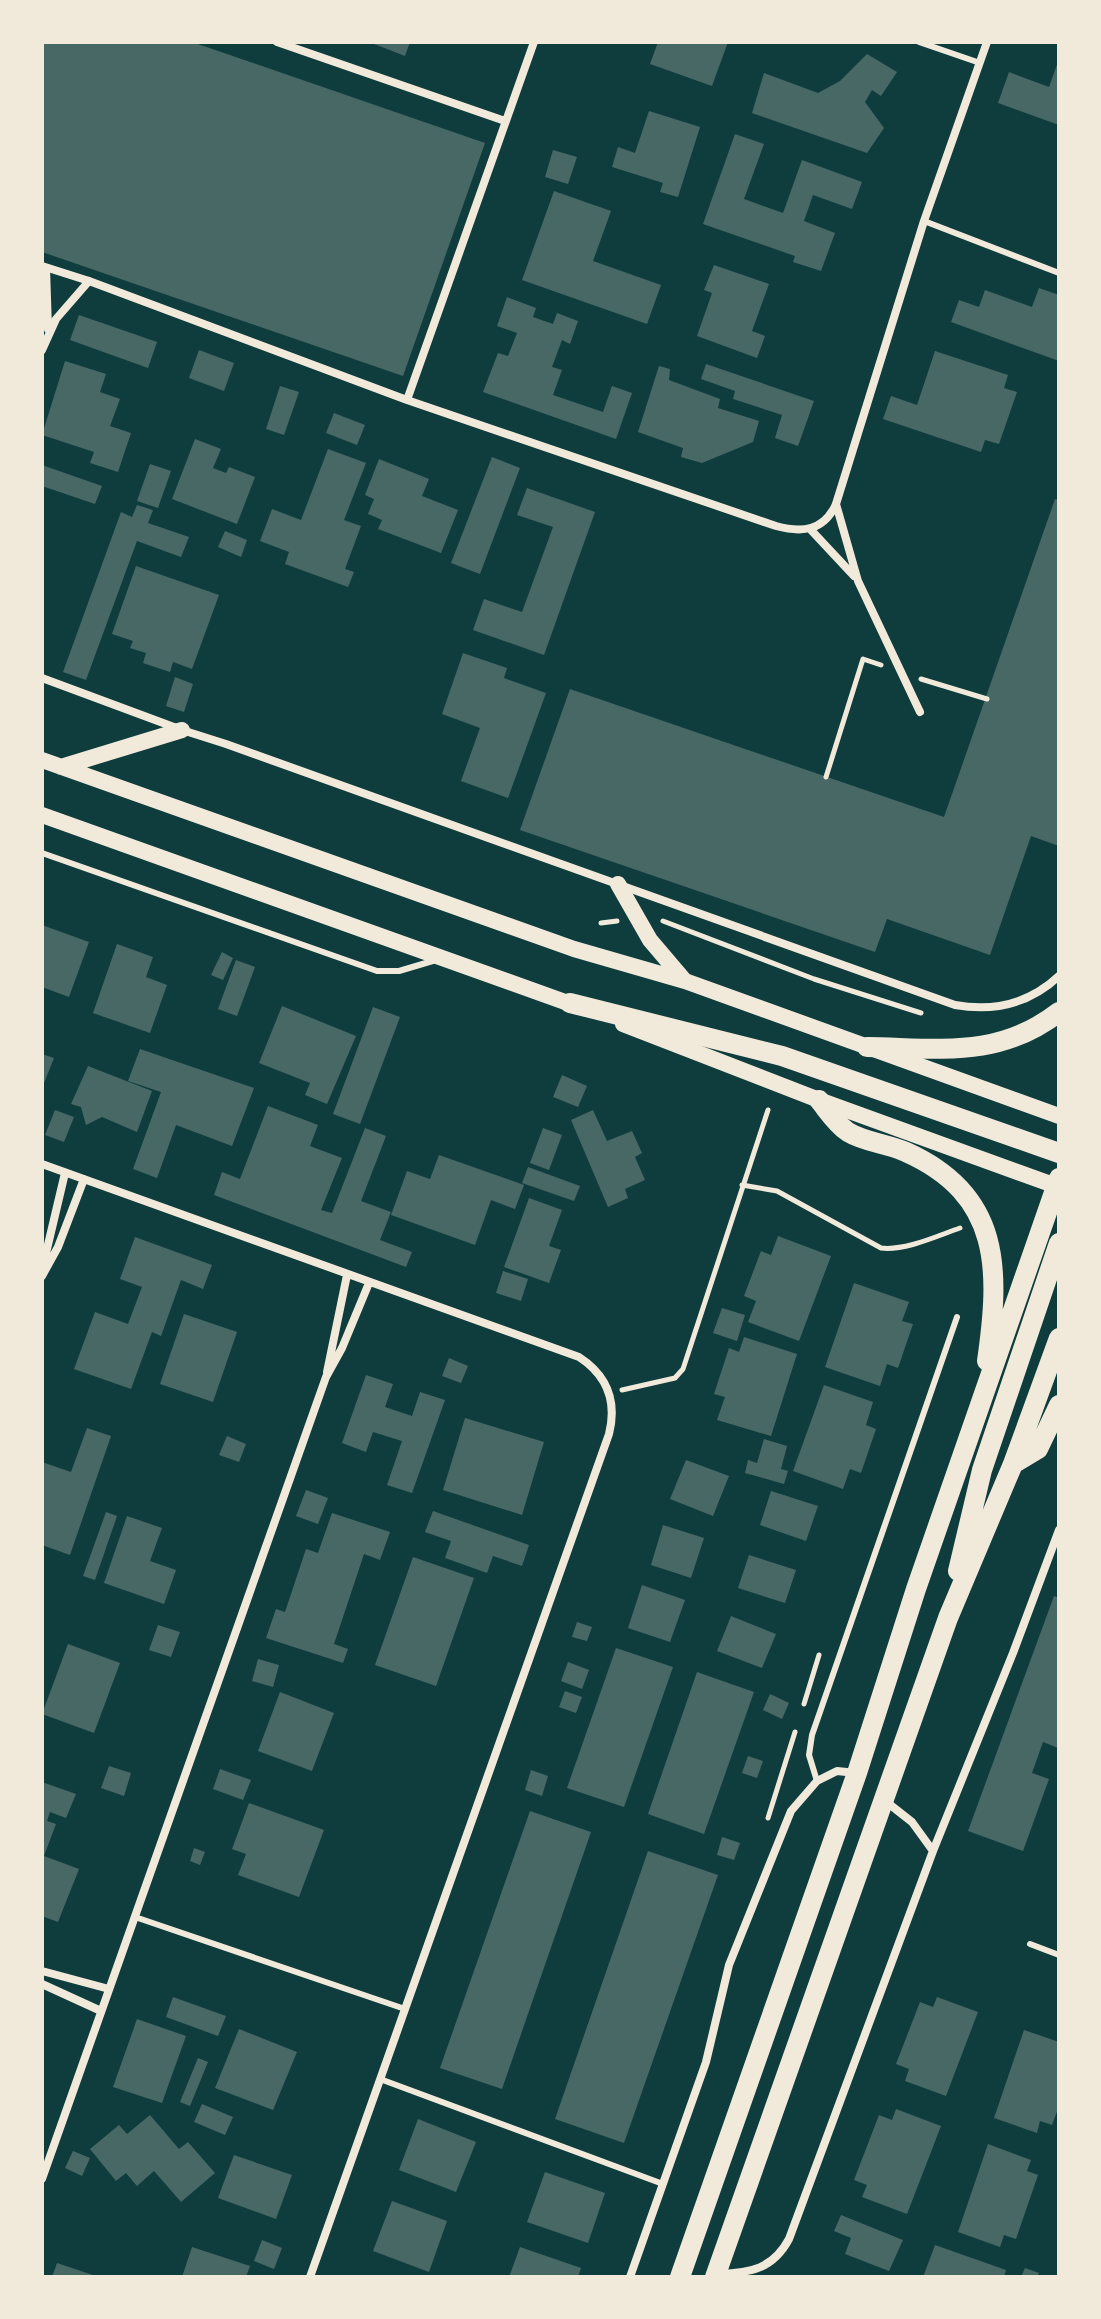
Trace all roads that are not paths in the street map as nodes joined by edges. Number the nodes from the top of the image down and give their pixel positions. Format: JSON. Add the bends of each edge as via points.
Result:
{"nodes":[{"id":1,"x":277,"y":42,"type":"edge"},
{"id":2,"x":534,"y":42,"type":"edge"},
{"id":3,"x":919,"y":42,"type":"edge"},
{"id":4,"x":987,"y":42,"type":"edge"},
{"id":5,"x":980,"y":63,"type":"junction"},
{"id":6,"x":505,"y":121,"type":"junction"},
{"id":7,"x":924,"y":221,"type":"junction"},
{"id":8,"x":44,"y":267,"type":"edge"},
{"id":9,"x":1059,"y":273,"type":"edge"},
{"id":10,"x":89,"y":281,"type":"junction"},
{"id":11,"x":48,"y":334,"type":"junction"},
{"id":12,"x":42,"y":350,"type":"edge"},
{"id":13,"x":407,"y":400,"type":"junction"},
{"id":14,"x":836,"y":504,"type":"junction"},
{"id":15,"x":811,"y":530,"type":"junction"},
{"id":16,"x":858,"y":581,"type":"junction"},
{"id":17,"x":42,"y":678,"type":"edge"},
{"id":18,"x":920,"y":712,"type":"dead end"},
{"id":19,"x":182,"y":730,"type":"junction"},
{"id":20,"x":42,"y":760,"type":"edge"},
{"id":21,"x":61,"y":767,"type":"junction"},
{"id":22,"x":42,"y":815,"type":"edge"},
{"id":23,"x":42,"y":853,"type":"edge"},
{"id":24,"x":618,"y":884,"type":"junction"},
{"id":25,"x":441,"y":958,"type":"junction"},
{"id":26,"x":1059,"y":976,"type":"edge"},
{"id":27,"x":685,"y":981,"type":"junction"},
{"id":28,"x":570,"y":1003,"type":"junction"},
{"id":29,"x":1059,"y":1012,"type":"edge"},
{"id":30,"x":867,"y":1047,"type":"junction"},
{"id":31,"x":819,"y":1100,"type":"junction"},
{"id":32,"x":1059,"y":1116,"type":"edge"},
{"id":33,"x":1059,"y":1153,"type":"edge"},
{"id":34,"x":42,"y":1164,"type":"edge"},
{"id":35,"x":65,"y":1173,"type":"junction"},
{"id":36,"x":84,"y":1179,"type":"junction"},
{"id":37,"x":1058,"y":1183,"type":"edge"},
{"id":38,"x":1059,"y":1243,"type":"edge"},
{"id":39,"x":42,"y":1273,"type":"edge"},
{"id":40,"x":347,"y":1275,"type":"junction"},
{"id":41,"x":369,"y":1283,"type":"junction"},
{"id":42,"x":957,"y":1317,"type":"dead end"},
{"id":43,"x":1059,"y":1338,"type":"edge"},
{"id":44,"x":326,"y":1377,"type":"junction"},
{"id":45,"x":980,"y":1405,"type":"junction"},
{"id":46,"x":1059,"y":1405,"type":"edge"},
{"id":47,"x":1013,"y":1464,"type":"junction"},
{"id":48,"x":1059,"y":1530,"type":"edge"},
{"id":49,"x":948,"y":1618,"type":"junction"},
{"id":50,"x":857,"y":1773,"type":"junction"},
{"id":51,"x":817,"y":1781,"type":"junction"},
{"id":52,"x":884,"y":1800,"type":"junction"},
{"id":53,"x":933,"y":1851,"type":"junction"},
{"id":54,"x":135,"y":1917,"type":"junction"},
{"id":55,"x":1030,"y":1944,"type":"dead end"},
{"id":56,"x":1059,"y":1955,"type":"edge"},
{"id":57,"x":42,"y":1971,"type":"edge"},
{"id":58,"x":42,"y":1984,"type":"edge"},
{"id":59,"x":109,"y":1989,"type":"junction"},
{"id":60,"x":405,"y":2009,"type":"junction"},
{"id":61,"x":101,"y":2011,"type":"junction"},
{"id":62,"x":380,"y":2079,"type":"junction"},
{"id":63,"x":42,"y":2176,"type":"edge"},
{"id":64,"x":663,"y":2184,"type":"junction"},
{"id":65,"x":716,"y":2276,"type":"edge"},
{"id":66,"x":310,"y":2277,"type":"edge"},
{"id":67,"x":630,"y":2277,"type":"edge"},
{"id":68,"x":680,"y":2277,"type":"edge"}],
"edges":[{"from":1,"to":6,"type":"street"},
{"from":2,"to":6,"type":"street"},
{"from":3,"to":5,"type":"lane"},
{"from":4,"to":5,"type":"street"},
{"from":5,"to":7,"type":"street"},
{"from":6,"to":13,"type":"street"},
{"from":7,"to":9,"type":"lane"},
{"from":7,"to":14,"type":"street"},
{"from":8,"to":10,"type":"street"},
{"from":8,"to":11,"type":"street"},
{"from":10,"to":11,"type":"street"},
{"from":10,"to":13,"type":"street"},
{"from":11,"to":12,"type":"street"},
{"from":13,"to":15,"type":"street","via":[[776,526]]},
{"from":14,"to":15,"type":"street"},
{"from":14,"to":16,"type":"street"},
{"from":15,"to":16,"type":"street"},
{"from":16,"to":18,"type":"street"},
{"from":17,"to":19,"type":"street"},
{"from":19,"to":21,"type":"main road"},
{"from":19,"to":24,"type":"street"},
{"from":20,"to":21,"type":"main road"},
{"from":21,"to":27,"type":"main road","via":[[574,949]]},
{"from":22,"to":25,"type":"main road"},
{"from":23,"to":25,"type":"lane","via":[[377,971],[399,971]]},
{"from":24,"to":26,"type":"street","via":[[955,1005],[1011,1004],[1033,996]]},
{"from":24,"to":27,"type":"main road","via":[[650,940]]},
{"from":25,"to":28,"type":"main road"},
{"from":27,"to":30,"type":"main road"},
{"from":28,"to":31,"type":"main road"},
{"from":28,"to":33,"type":"main road","via":[[782,1056]]},
{"from":29,"to":30,"type":"main road","via":[[1029,1032],[986,1047]]},
{"from":30,"to":32,"type":"main road"},
{"from":31,"to":37,"type":"main road"},
{"from":31,"to":45,"type":"main road","via":[[852,1134],[910,1154],[945,1174],[982,1219],[994,1271],[995,1304]]},
{"from":34,"to":35,"type":"street"},
{"from":35,"to":36,"type":"street"},
{"from":35,"to":39,"type":"street"},
{"from":36,"to":39,"type":"street","via":[[58,1247]]},
{"from":36,"to":40,"type":"street"},
{"from":37,"to":45,"type":"main road"},
{"from":38,"to":49,"type":"main road","via":[[982,1470]]},
{"from":40,"to":41,"type":"street"},
{"from":40,"to":44,"type":"street"},
{"from":41,"to":44,"type":"street"},
{"from":41,"to":60,"type":"street","via":[[579,1357],[598,1372],[610,1392],[612,1420]]},
{"from":42,"to":51,"type":"lane","via":[[812,1735],[809,1755]]},
{"from":43,"to":47,"type":"main road"},
{"from":44,"to":54,"type":"street"},
{"from":45,"to":50,"type":"main road"},
{"from":46,"to":47,"type":"main road","via":[[1038,1449]]},
{"from":47,"to":49,"type":"main road"},
{"from":48,"to":53,"type":"street"},
{"from":49,"to":52,"type":"main road"},
{"from":50,"to":51,"type":"street","via":[[837,1771]]},
{"from":50,"to":68,"type":"main road"},
{"from":51,"to":64,"type":"street","via":[[791,1811],[734,1951],[709,2055]]},
{"from":52,"to":53,"type":"street","via":[[912,1822]]},
{"from":52,"to":65,"type":"main road"},
{"from":53,"to":65,"type":"street","via":[[789,2239],[776,2258],[756,2270]]},
{"from":54,"to":59,"type":"street"},
{"from":54,"to":60,"type":"lane"},
{"from":55,"to":56,"type":"lane"},
{"from":57,"to":59,"type":"street"},
{"from":58,"to":61,"type":"street"},
{"from":59,"to":61,"type":"street"},
{"from":60,"to":62,"type":"street"},
{"from":61,"to":63,"type":"street"},
{"from":62,"to":64,"type":"lane"},
{"from":62,"to":66,"type":"street"},
{"from":64,"to":67,"type":"street"}]}
